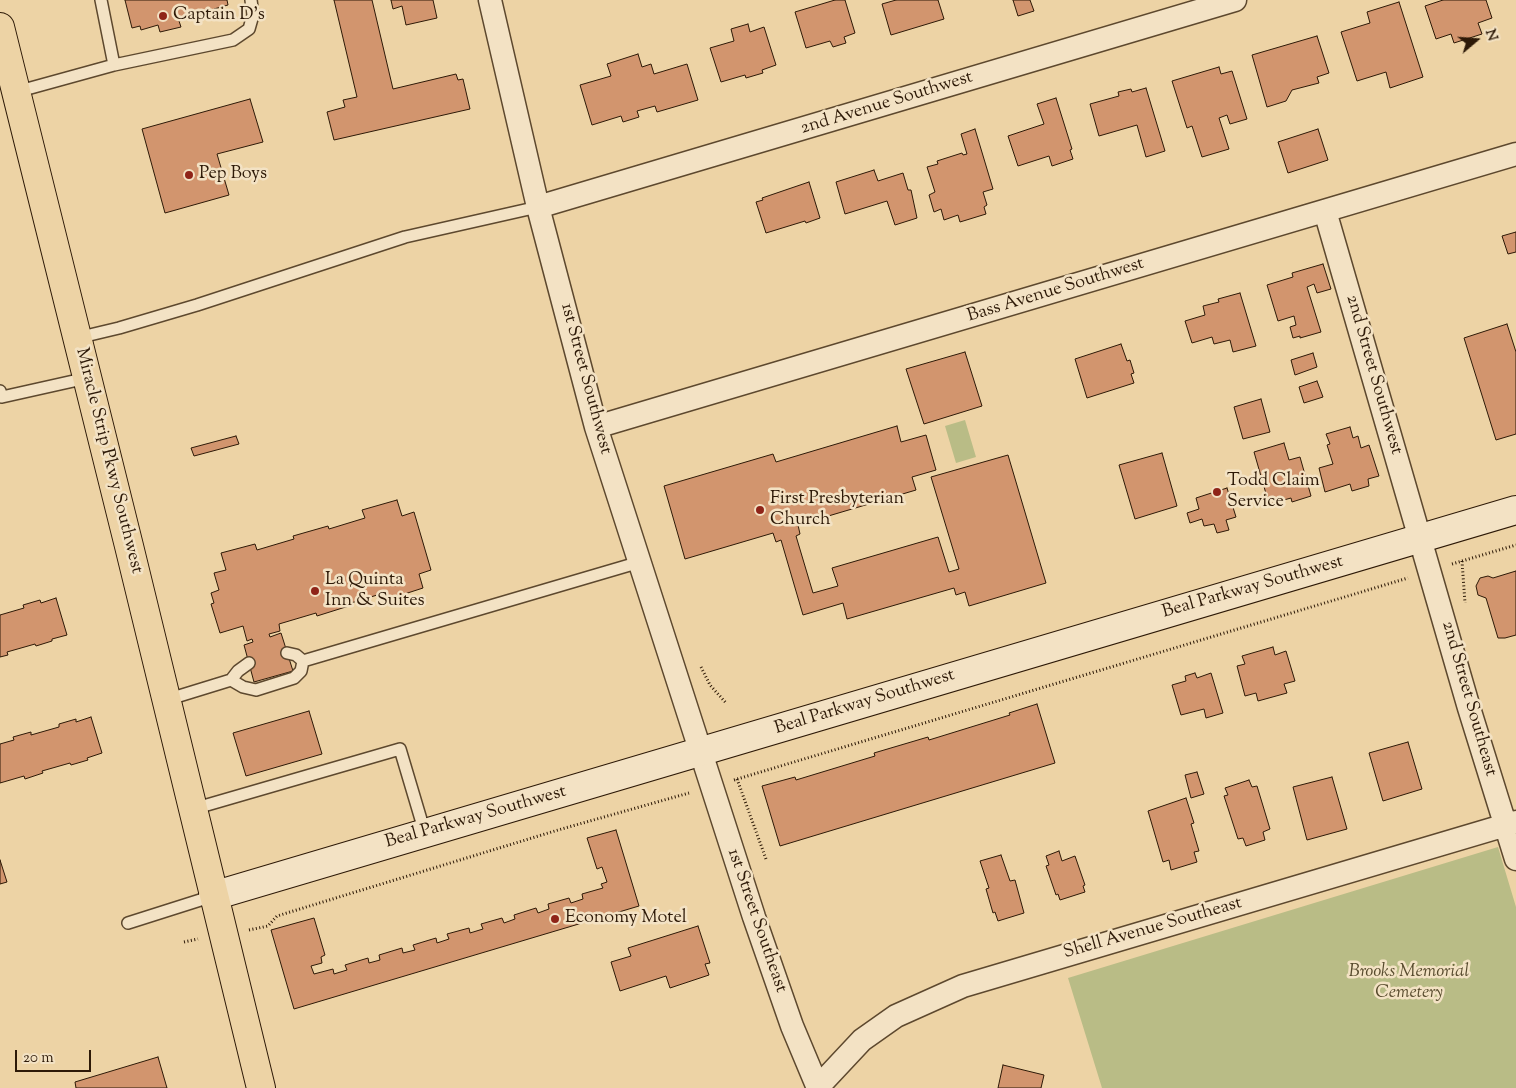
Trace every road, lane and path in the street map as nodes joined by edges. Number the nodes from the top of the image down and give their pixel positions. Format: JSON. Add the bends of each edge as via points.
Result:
{"nodes":[{"id":1,"x":101,"y":0,"type":"edge"},
{"id":2,"x":250,"y":0,"type":"edge"},
{"id":3,"x":490,"y":0,"type":"edge"},
{"id":4,"x":1235,"y":0,"type":"edge"},
{"id":5,"x":0,"y":28,"type":"edge"},
{"id":6,"x":114,"y":65,"type":"junction"},
{"id":7,"x":16,"y":92,"type":"junction"},
{"id":8,"x":1516,"y":154,"type":"edge"},
{"id":9,"x":538,"y":207,"type":"junction"},
{"id":10,"x":1325,"y":211,"type":"junction"},
{"id":11,"x":77,"y":338,"type":"junction"},
{"id":12,"x":87,"y":378,"type":"junction"},
{"id":13,"x":0,"y":391,"type":"edge"},
{"id":14,"x":596,"y":427,"type":"junction"},
{"id":15,"x":1516,"y":510,"type":"edge"},
{"id":16,"x":1420,"y":538,"type":"junction"},
{"id":17,"x":1516,"y":545,"type":"edge"},
{"id":18,"x":640,"y":562,"type":"junction"},
{"id":19,"x":1430,"y":571,"type":"junction"},
{"id":20,"x":287,"y":653,"type":"dead end"},
{"id":21,"x":303,"y":661,"type":"junction"},
{"id":22,"x":249,"y":663,"type":"dead end"},
{"id":23,"x":231,"y":680,"type":"junction"},
{"id":24,"x":166,"y":700,"type":"junction"},
{"id":25,"x":700,"y":751,"type":"junction"},
{"id":26,"x":737,"y":779,"type":"junction"},
{"id":27,"x":712,"y":787,"type":"junction"},
{"id":28,"x":193,"y":809,"type":"junction"},
{"id":29,"x":1511,"y":824,"type":"edge"},
{"id":30,"x":425,"y":833,"type":"junction"},
{"id":31,"x":766,"y":859,"type":"dead end"},
{"id":32,"x":1516,"y":859,"type":"edge"},
{"id":33,"x":213,"y":896,"type":"junction"},
{"id":34,"x":128,"y":923,"type":"dead end"},
{"id":35,"x":223,"y":934,"type":"junction"},
{"id":36,"x":184,"y":942,"type":"dead end"},
{"id":37,"x":261,"y":1088,"type":"edge"},
{"id":38,"x":818,"y":1088,"type":"edge"}],
"edges":[{"from":1,"to":6,"type":"lane"},
{"from":2,"to":6,"type":"lane","via":[[253,15],[249,29],[233,40]]},
{"from":3,"to":9,"type":"street","name":"1st Street Southwest"},
{"from":4,"to":9,"type":"street","name":"2nd Avenue Southwest"},
{"from":5,"to":7,"type":"highway","name":"Miracle Strip Pkwy Southwest"},
{"from":6,"to":7,"type":"lane"},
{"from":7,"to":11,"type":"highway","name":"Miracle Strip Pkwy Southwest"},
{"from":8,"to":10,"type":"street","name":"Bass Avenue Southwest"},
{"from":9,"to":11,"type":"lane","via":[[405,237],[120,328]]},
{"from":9,"to":14,"type":"street","name":"1st Street Southwest"},
{"from":10,"to":14,"type":"street","name":"Bass Avenue Southwest"},
{"from":10,"to":16,"type":"street","name":"2nd Street Southwest"},
{"from":11,"to":12,"type":"highway","name":"Miracle Strip Pkwy Southwest"},
{"from":12,"to":13,"type":"lane","via":[[2,397]]},
{"from":12,"to":24,"type":"highway","name":"Miracle Strip Pkwy Southwest"},
{"from":14,"to":18,"type":"street","name":"1st Street Southwest"},
{"from":15,"to":16,"type":"main road","name":"Beal Parkway Southwest"},
{"from":16,"to":19,"type":"street","name":"2nd Street Southeast"},
{"from":16,"to":25,"type":"main road","name":"Beal Parkway Southwest"},
{"from":17,"to":19,"type":"path"},
{"from":18,"to":21,"type":"lane"},
{"from":18,"to":25,"type":"street","name":"1st Street Southwest"},
{"from":19,"to":26,"type":"path"},
{"from":19,"to":29,"type":"street","name":"2nd Street Southeast","via":[[1470,708]]},
{"from":20,"to":21,"type":"lane"},
{"from":21,"to":23,"type":"lane","via":[[301,671],[294,678],[256,690],[243,688]]},
{"from":22,"to":23,"type":"lane"},
{"from":23,"to":24,"type":"lane"},
{"from":24,"to":28,"type":"highway","name":"Miracle Strip Pkwy Southwest"},
{"from":25,"to":27,"type":"street","name":"1st Street Southeast"},
{"from":25,"to":30,"type":"main road","name":"Beal Parkway Southwest"},
{"from":26,"to":27,"type":"path"},
{"from":26,"to":31,"type":"path"},
{"from":27,"to":35,"type":"path","via":[[285,913],[268,926]]},
{"from":27,"to":38,"type":"street","name":"1st Street Southeast","via":[[789,1017]]},
{"from":28,"to":30,"type":"lane","via":[[400,749]]},
{"from":28,"to":33,"type":"highway","name":"Miracle Strip Pkwy Southwest"},
{"from":29,"to":32,"type":"street","name":"2nd Street Southeast"},
{"from":29,"to":38,"type":"street","name":"Shell Avenue Southeast","via":[[963,986],[896,1016],[862,1040]]},
{"from":30,"to":33,"type":"main road","name":"Beal Parkway Southwest"},
{"from":33,"to":34,"type":"lane"},
{"from":33,"to":35,"type":"highway","name":"Miracle Strip Pkwy Southwest"},
{"from":35,"to":36,"type":"path"},
{"from":35,"to":37,"type":"highway","name":"Miracle Strip Pkwy Southwest"}]}
